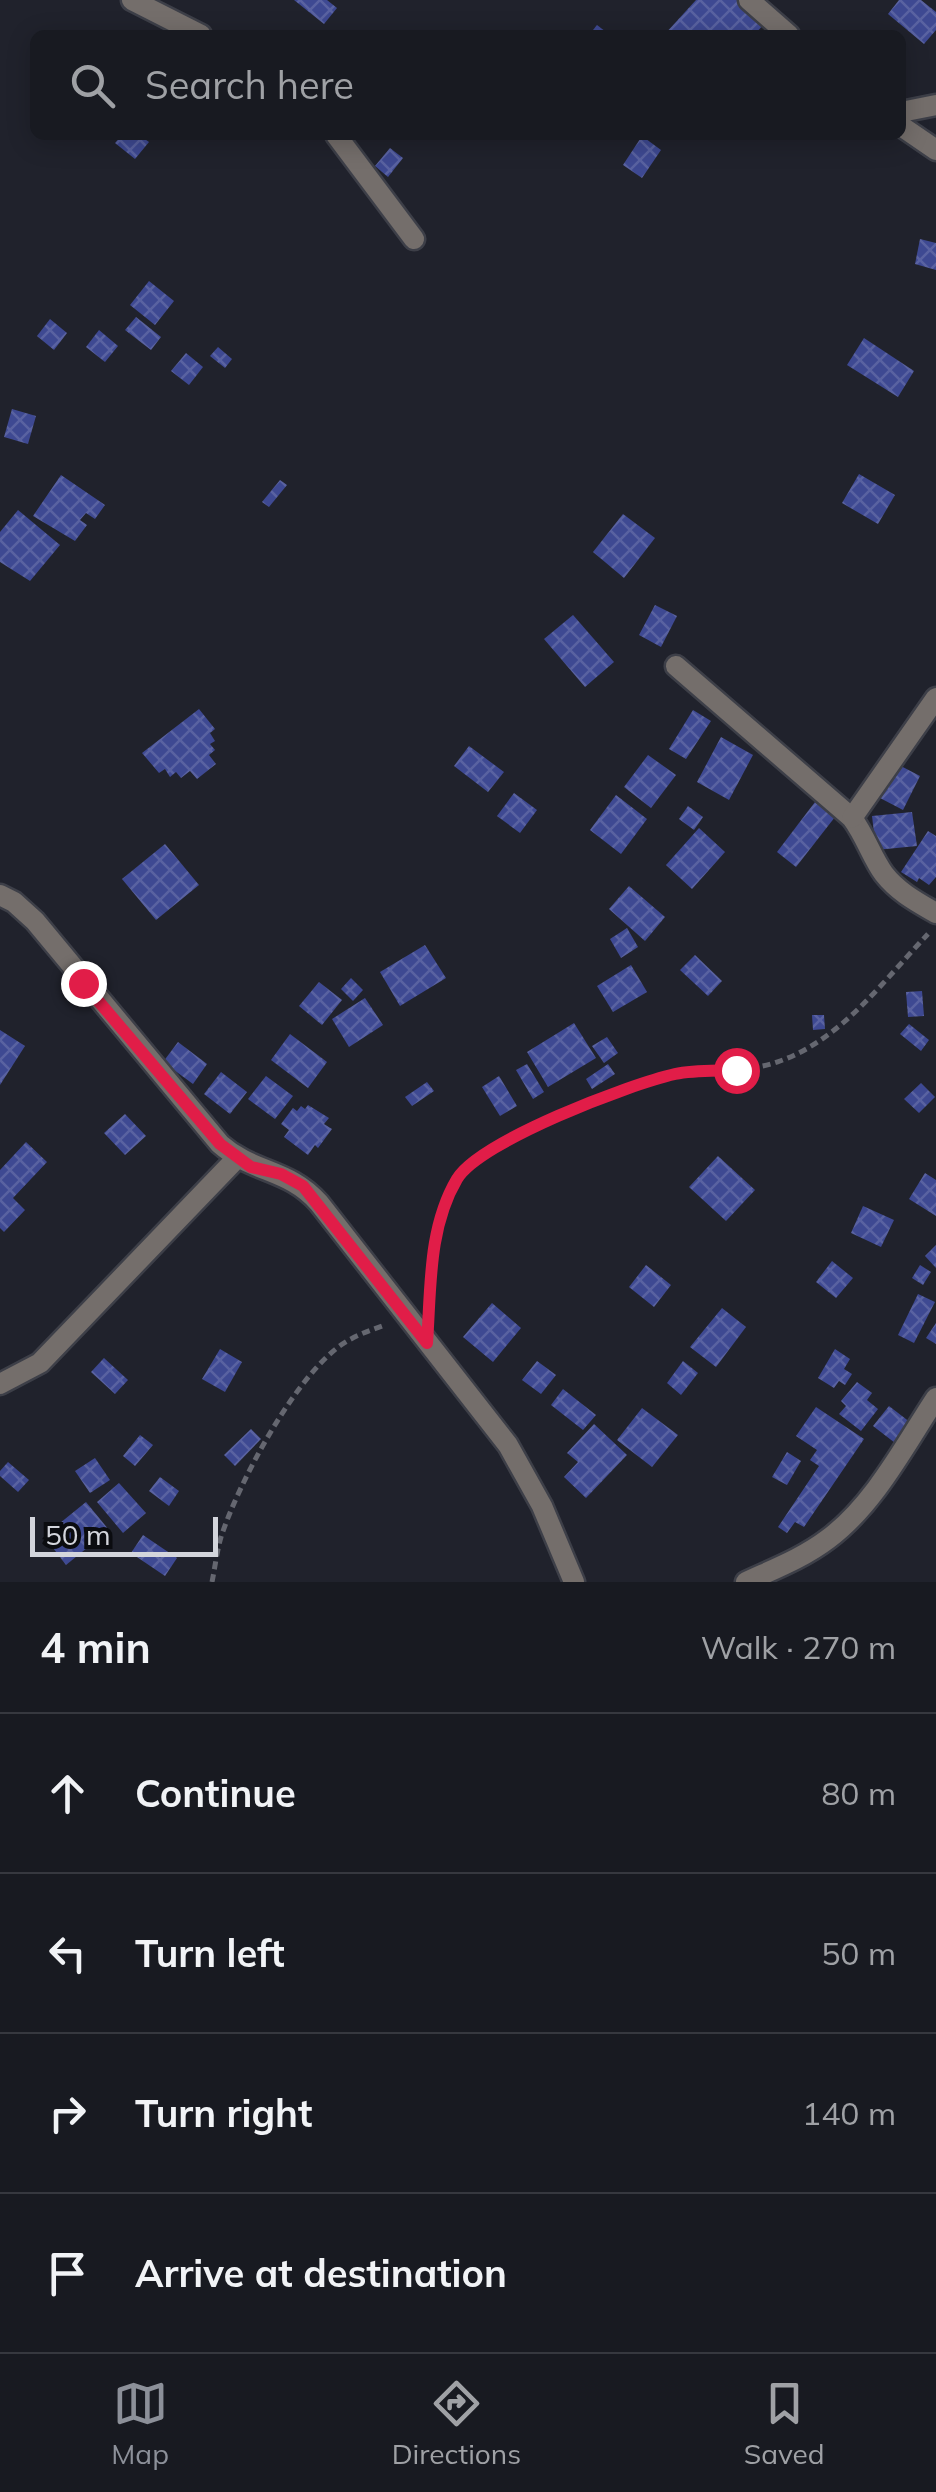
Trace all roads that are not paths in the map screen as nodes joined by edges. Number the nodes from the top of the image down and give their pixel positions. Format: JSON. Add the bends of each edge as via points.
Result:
{"nodes":[{"id":1,"x":132,"y":0,"type":"edge"},
{"id":2,"x":748,"y":0,"type":"edge"},
{"id":3,"x":191,"y":30,"type":"edge"},
{"id":4,"x":783,"y":30,"type":"edge"},
{"id":5,"x":936,"y":105,"type":"edge"},
{"id":6,"x":906,"y":111,"type":"edge"},
{"id":7,"x":906,"y":129,"type":"edge"},
{"id":8,"x":340,"y":140,"type":"edge"},
{"id":9,"x":936,"y":150,"type":"edge"},
{"id":10,"x":414,"y":239,"type":"dead end"},
{"id":11,"x":676,"y":666,"type":"dead end"},
{"id":12,"x":936,"y":698,"type":"edge"},
{"id":13,"x":852,"y":818,"type":"junction"},
{"id":14,"x":0,"y":895,"type":"edge"},
{"id":15,"x":936,"y":913,"type":"edge"},
{"id":16,"x":236,"y":1158,"type":"junction"},
{"id":17,"x":0,"y":1384,"type":"edge"},
{"id":18,"x":936,"y":1398,"type":"edge"},
{"id":19,"x":574,"y":1582,"type":"edge"},
{"id":20,"x":746,"y":1582,"type":"edge"}],
"edges":[{"from":1,"to":3,"type":"street"},
{"from":2,"to":4,"type":"street"},
{"from":5,"to":6,"type":"street"},
{"from":7,"to":9,"type":"street"},
{"from":8,"to":10,"type":"street"},
{"from":11,"to":13,"type":"street"},
{"from":12,"to":13,"type":"street"},
{"from":13,"to":15,"type":"street","via":[[883,873]]},
{"from":14,"to":16,"type":"street","via":[[34,922]]},
{"from":16,"to":17,"type":"street","via":[[40,1363]]},
{"from":16,"to":19,"type":"street","via":[[303,1186],[508,1444]]},
{"from":18,"to":20,"type":"street","via":[[860,1510],[809,1552]]}]}
